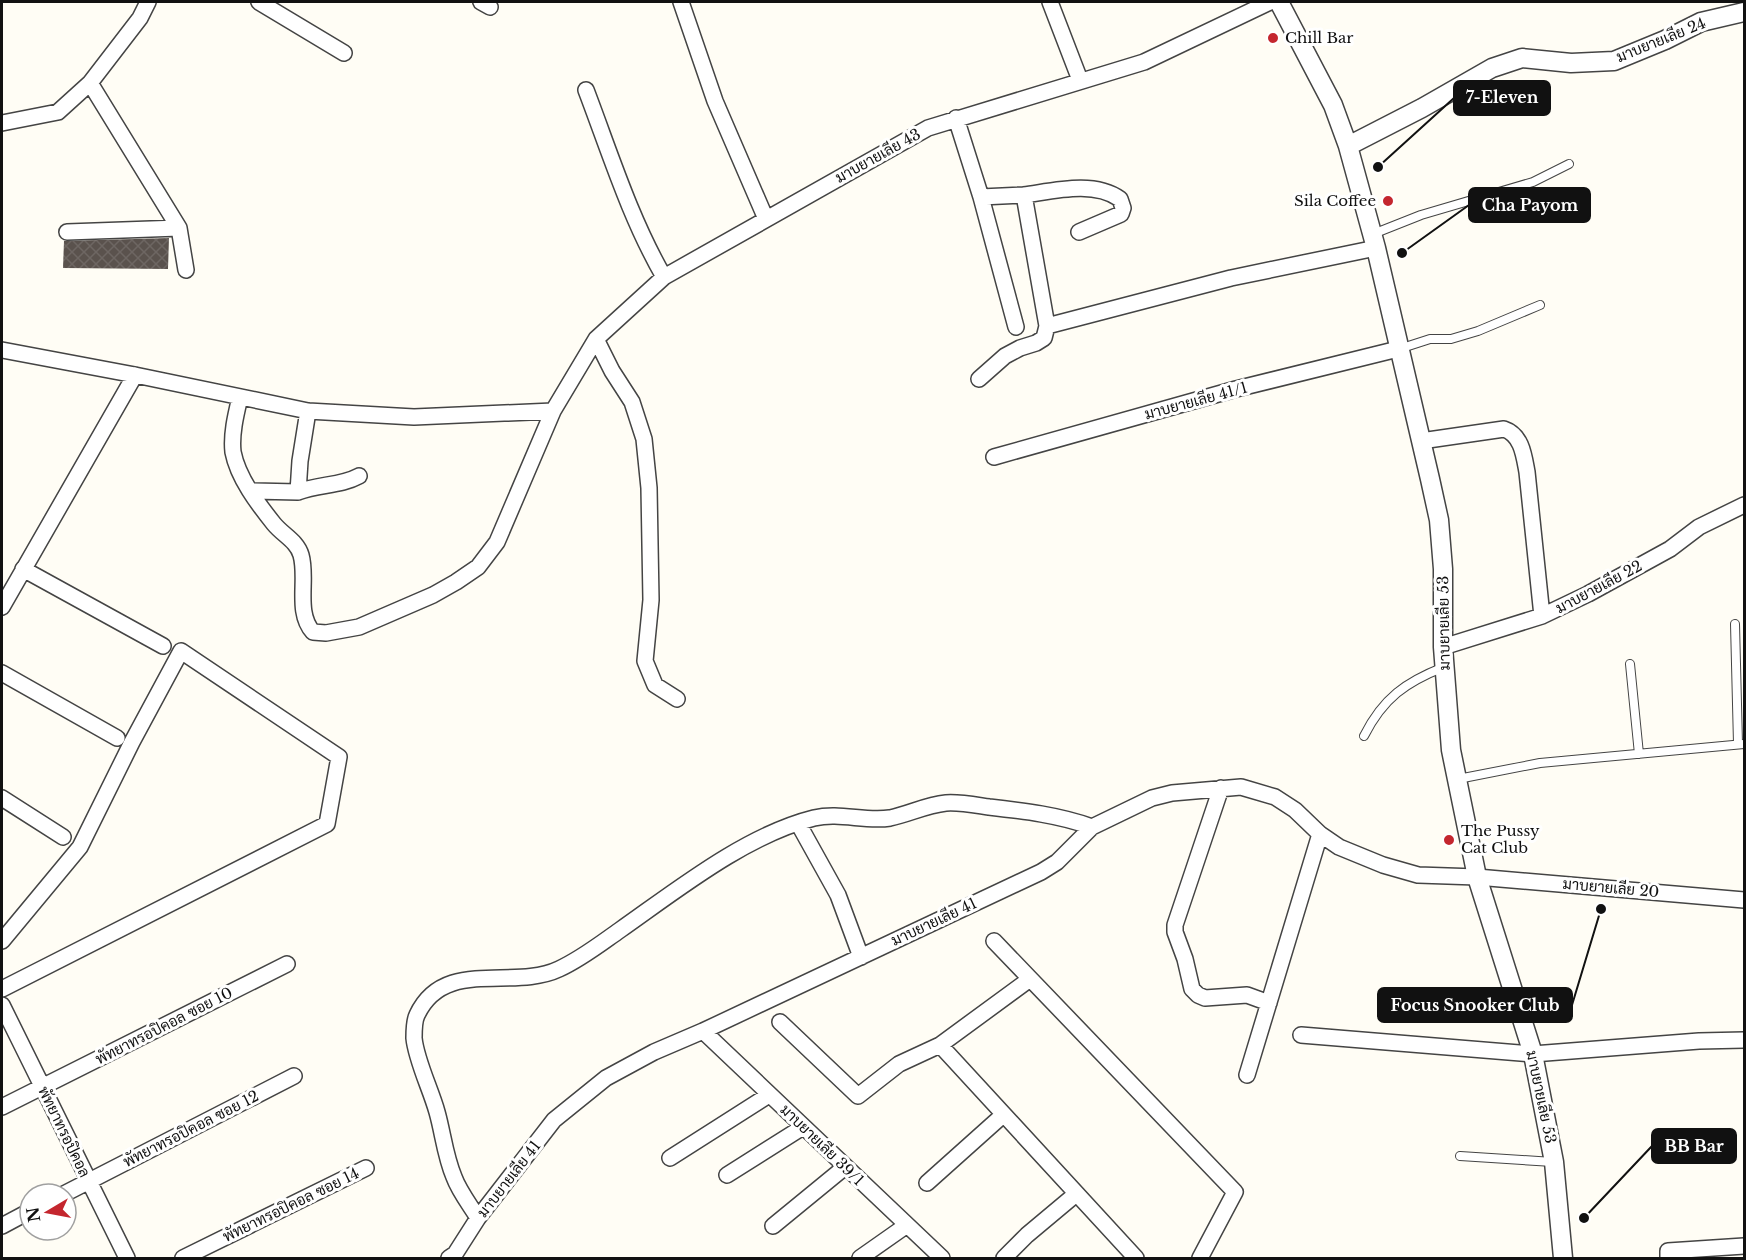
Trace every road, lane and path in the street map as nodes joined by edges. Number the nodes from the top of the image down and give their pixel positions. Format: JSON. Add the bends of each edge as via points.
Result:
{"nodes":[{"id":1,"x":148,"y":2,"type":"edge"},
{"id":2,"x":259,"y":2,"type":"edge"},
{"id":3,"x":681,"y":2,"type":"edge"},
{"id":4,"x":1050,"y":2,"type":"edge"},
{"id":5,"x":1270,"y":2,"type":"edge"},
{"id":6,"x":1279,"y":2,"type":"edge"},
{"id":7,"x":1742,"y":9,"type":"edge"},
{"id":8,"x":344,"y":53,"type":"dead end"},
{"id":9,"x":1080,"y":80,"type":"junction"},
{"id":10,"x":90,"y":83,"type":"junction"},
{"id":11,"x":586,"y":90,"type":"dead end"},
{"id":12,"x":956,"y":118,"type":"junction"},
{"id":13,"x":2,"y":123,"type":"edge"},
{"id":14,"x":1348,"y":146,"type":"junction"},
{"id":15,"x":1569,"y":164,"type":"dead end"},
{"id":16,"x":1024,"y":195,"type":"junction"},
{"id":17,"x":981,"y":197,"type":"junction"},
{"id":18,"x":766,"y":219,"type":"junction"},
{"id":19,"x":178,"y":228,"type":"junction"},
{"id":20,"x":67,"y":232,"type":"dead end"},
{"id":21,"x":1079,"y":232,"type":"dead end"},
{"id":22,"x":1374,"y":241,"type":"junction"},
{"id":23,"x":186,"y":270,"type":"dead end"},
{"id":24,"x":664,"y":277,"type":"junction"},
{"id":25,"x":1540,"y":305,"type":"dead end"},
{"id":26,"x":1047,"y":326,"type":"junction"},
{"id":27,"x":1016,"y":327,"type":"dead end"},
{"id":28,"x":596,"y":339,"type":"junction"},
{"id":29,"x":1398,"y":349,"type":"junction"},
{"id":30,"x":2,"y":350,"type":"edge"},
{"id":31,"x":135,"y":375,"type":"junction"},
{"id":32,"x":979,"y":380,"type":"dead end"},
{"id":33,"x":240,"y":397,"type":"junction"},
{"id":34,"x":308,"y":411,"type":"junction"},
{"id":35,"x":553,"y":411,"type":"junction"},
{"id":36,"x":1421,"y":441,"type":"junction"},
{"id":37,"x":994,"y":458,"type":"dead end"},
{"id":38,"x":359,"y":476,"type":"dead end"},
{"id":39,"x":250,"y":490,"type":"junction"},
{"id":40,"x":298,"y":492,"type":"junction"},
{"id":41,"x":1744,"y":505,"type":"edge"},
{"id":42,"x":23,"y":569,"type":"junction"},
{"id":43,"x":2,"y":607,"type":"edge"},
{"id":44,"x":1542,"y":616,"type":"junction"},
{"id":45,"x":1735,"y":624,"type":"dead end"},
{"id":46,"x":164,"y":646,"type":"dead end"},
{"id":47,"x":1443,"y":647,"type":"junction"},
{"id":48,"x":1630,"y":664,"type":"dead end"},
{"id":49,"x":1444,"y":667,"type":"junction"},
{"id":50,"x":2,"y":673,"type":"edge"},
{"id":51,"x":677,"y":699,"type":"dead end"},
{"id":52,"x":1364,"y":736,"type":"dead end"},
{"id":53,"x":117,"y":738,"type":"dead end"},
{"id":54,"x":1742,"y":744,"type":"edge"},
{"id":55,"x":1639,"y":754,"type":"junction"},
{"id":56,"x":1458,"y":779,"type":"junction"},
{"id":57,"x":1221,"y":788,"type":"junction"},
{"id":58,"x":2,"y":798,"type":"edge"},
{"id":59,"x":798,"y":823,"type":"junction"},
{"id":60,"x":1092,"y":826,"type":"junction"},
{"id":61,"x":1320,"y":834,"type":"junction"},
{"id":62,"x":63,"y":837,"type":"dead end"},
{"id":63,"x":1477,"y":877,"type":"junction"},
{"id":64,"x":1744,"y":900,"type":"edge"},
{"id":65,"x":2,"y":941,"type":"edge"},
{"id":66,"x":994,"y":941,"type":"dead end"},
{"id":67,"x":861,"y":957,"type":"junction"},
{"id":68,"x":287,"y":964,"type":"dead end"},
{"id":69,"x":1030,"y":978,"type":"junction"},
{"id":70,"x":2,"y":989,"type":"edge"},
{"id":71,"x":1269,"y":1003,"type":"junction"},
{"id":72,"x":2,"y":1005,"type":"edge"},
{"id":73,"x":780,"y":1022,"type":"dead end"},
{"id":74,"x":704,"y":1031,"type":"junction"},
{"id":75,"x":1302,"y":1035,"type":"dead end"},
{"id":76,"x":1744,"y":1040,"type":"edge"},
{"id":77,"x":940,"y":1045,"type":"junction"},
{"id":78,"x":1533,"y":1054,"type":"junction"},
{"id":79,"x":1247,"y":1074,"type":"dead end"},
{"id":80,"x":294,"y":1076,"type":"dead end"},
{"id":81,"x":42,"y":1087,"type":"junction"},
{"id":82,"x":769,"y":1095,"type":"junction"},
{"id":83,"x":2,"y":1107,"type":"edge"},
{"id":84,"x":1002,"y":1115,"type":"junction"},
{"id":85,"x":803,"y":1127,"type":"junction"},
{"id":86,"x":1460,"y":1156,"type":"dead end"},
{"id":87,"x":670,"y":1158,"type":"dead end"},
{"id":88,"x":1554,"y":1162,"type":"junction"},
{"id":89,"x":845,"y":1167,"type":"junction"},
{"id":90,"x":366,"y":1168,"type":"dead end"},
{"id":91,"x":727,"y":1175,"type":"dead end"},
{"id":92,"x":89,"y":1182,"type":"junction"},
{"id":93,"x":927,"y":1183,"type":"dead end"},
{"id":94,"x":78,"y":1187,"type":"edge"},
{"id":95,"x":1076,"y":1194,"type":"junction"},
{"id":96,"x":18,"y":1217,"type":"edge"},
{"id":97,"x":478,"y":1218,"type":"junction"},
{"id":98,"x":907,"y":1225,"type":"junction"},
{"id":99,"x":2,"y":1226,"type":"edge"},
{"id":100,"x":773,"y":1226,"type":"dead end"},
{"id":101,"x":1744,"y":1246,"type":"edge"},
{"id":102,"x":456,"y":1257,"type":"edge"},
{"id":103,"x":127,"y":1258,"type":"edge"},
{"id":104,"x":183,"y":1258,"type":"edge"},
{"id":105,"x":860,"y":1258,"type":"edge"},
{"id":106,"x":942,"y":1258,"type":"edge"},
{"id":107,"x":1004,"y":1258,"type":"edge"},
{"id":108,"x":1136,"y":1258,"type":"edge"},
{"id":109,"x":1200,"y":1258,"type":"edge"},
{"id":110,"x":1563,"y":1258,"type":"edge"},
{"id":111,"x":1668,"y":1258,"type":"edge"}],
"edges":[{"from":1,"to":10,"type":"street"},
{"from":2,"to":8,"type":"street"},
{"from":3,"to":18,"type":"street","via":[[715,101]]},
{"from":4,"to":9,"type":"street"},
{"from":5,"to":9,"type":"street","name":"มาบยายเลีย 43","via":[[1144,62]]},
{"from":6,"to":14,"type":"street","name":"มาบยายเลีย 53","via":[[1333,105]]},
{"from":7,"to":14,"type":"street","name":"มาบยายเลีย 24","via":[[1701,22],[1614,61],[1571,63],[1522,58],[1492,68]]},
{"from":9,"to":12,"type":"street","name":"มาบยายเลีย 43"},
{"from":10,"to":13,"type":"street","via":[[58,112]]},
{"from":10,"to":19,"type":"street"},
{"from":11,"to":24,"type":"street","via":[[637,224]]},
{"from":12,"to":17,"type":"street"},
{"from":12,"to":18,"type":"street","name":"มาบยายเลีย 43","via":[[928,128]]},
{"from":14,"to":22,"type":"street","name":"มาบยายเลีย 53"},
{"from":15,"to":22,"type":"lane","via":[[1533,182],[1420,215]]},
{"from":16,"to":17,"type":"street"},
{"from":16,"to":21,"type":"street","via":[[1083,189],[1107,192],[1120,199],[1120,214]]},
{"from":16,"to":26,"type":"street"},
{"from":17,"to":27,"type":"street"},
{"from":18,"to":24,"type":"street","name":"มาบยายเลีย 43"},
{"from":19,"to":20,"type":"street"},
{"from":19,"to":23,"type":"street"},
{"from":22,"to":26,"type":"street"},
{"from":22,"to":29,"type":"street","name":"มาบยายเลีย 53"},
{"from":24,"to":28,"type":"street","name":"มาบยายเลีย 43"},
{"from":25,"to":29,"type":"lane","via":[[1478,331]]},
{"from":26,"to":32,"type":"street","via":[[1044,338],[1005,356]]},
{"from":28,"to":35,"type":"street","name":"มาบยายเลีย 43"},
{"from":28,"to":51,"type":"street","via":[[632,402],[644,439],[651,600],[645,661],[655,685]]},
{"from":29,"to":36,"type":"street","name":"มาบยายเลีย 53"},
{"from":29,"to":37,"type":"street","name":"มาบยายเลีย 41/1","via":[[1236,389]]},
{"from":30,"to":31,"type":"street"},
{"from":31,"to":33,"type":"street"},
{"from":31,"to":42,"type":"street"},
{"from":33,"to":34,"type":"street"},
{"from":33,"to":39,"type":"street","via":[[233,451]]},
{"from":34,"to":35,"type":"street","via":[[414,417]]},
{"from":34,"to":40,"type":"street"},
{"from":35,"to":39,"type":"street","name":"มาบยายเลีย 43","via":[[497,542],[478,567],[433,595],[359,627],[326,633],[313,632],[308,627],[301,555]]},
{"from":36,"to":44,"type":"street","via":[[1504,429],[1516,437],[1527,472]]},
{"from":36,"to":47,"type":"street","name":"มาบยายเลีย 53","via":[[1439,520]]},
{"from":38,"to":40,"type":"street"},
{"from":39,"to":40,"type":"street"},
{"from":41,"to":44,"type":"street","name":"มาบยายเลีย 22"},
{"from":42,"to":43,"type":"street"},
{"from":42,"to":46,"type":"street"},
{"from":44,"to":47,"type":"street","name":"มาบยายเลีย 22"},
{"from":45,"to":54,"type":"lane"},
{"from":47,"to":49,"type":"street","name":"มาบยายเลีย 53"},
{"from":48,"to":55,"type":"lane"},
{"from":49,"to":52,"type":"lane","via":[[1398,691],[1374,715]]},
{"from":49,"to":56,"type":"street","name":"มาบยายเลีย 53","via":[[1451,750]]},
{"from":50,"to":53,"type":"street"},
{"from":54,"to":55,"type":"lane"},
{"from":55,"to":56,"type":"lane","via":[[1540,764]]},
{"from":56,"to":63,"type":"street","name":"มาบยายเลีย 53"},
{"from":57,"to":60,"type":"street","name":"มาบยายเลีย 41","via":[[1152,798]]},
{"from":57,"to":61,"type":"street","name":"มาบยายเลีย 41","via":[[1242,787],[1275,797]]},
{"from":57,"to":71,"type":"street","via":[[1175,932],[1191,989],[1198,995],[1247,995]]},
{"from":58,"to":62,"type":"street"},
{"from":59,"to":60,"type":"street","via":[[817,817],[878,820],[948,803],[1058,817]]},
{"from":59,"to":67,"type":"street","via":[[838,895]]},
{"from":59,"to":97,"type":"street","via":[[713,866],[557,970],[539,975],[457,981],[436,990],[425,1001],[415,1018],[414,1038],[454,1177]]},
{"from":60,"to":67,"type":"street","name":"มาบยายเลีย 41","via":[[1057,862],[1041,872]]},
{"from":61,"to":63,"type":"street","name":"มาบยายเลีย 41","via":[[1339,847],[1418,875]]},
{"from":61,"to":71,"type":"street"},
{"from":63,"to":64,"type":"street","name":"มาบยายเลีย 20"},
{"from":63,"to":78,"type":"street","name":"มาบยายเลีย 53"},
{"from":65,"to":70,"type":"street","via":[[80,847],[181,651],[339,757],[327,824]]},
{"from":66,"to":69,"type":"street"},
{"from":67,"to":74,"type":"street","name":"มาบยายเลีย 41"},
{"from":68,"to":81,"type":"street","name":"พัทยาทรอปิคอล ซอย 10"},
{"from":69,"to":77,"type":"street"},
{"from":69,"to":109,"type":"street","via":[[1235,1192]]},
{"from":71,"to":79,"type":"street"},
{"from":72,"to":81,"type":"street","name":"พัทยาทรอปิคอล"},
{"from":73,"to":77,"type":"street","via":[[858,1096],[899,1064]]},
{"from":74,"to":82,"type":"street","name":"มาบยายเลีย 39/1"},
{"from":74,"to":97,"type":"street","name":"มาบยายเลีย 41","via":[[606,1078],[554,1120]]},
{"from":75,"to":78,"type":"street"},
{"from":76,"to":78,"type":"street"},
{"from":77,"to":84,"type":"street"},
{"from":78,"to":88,"type":"street","name":"มาบยายเลีย 53"},
{"from":80,"to":92,"type":"street","name":"พัทยาทรอปิคอล ซอย 12"},
{"from":81,"to":83,"type":"street","name":"พัทยาทรอปิคอล ซอย 10"},
{"from":81,"to":92,"type":"street","name":"พัทยาทรอปิคอล"},
{"from":82,"to":85,"type":"street","name":"มาบยายเลีย 39/1"},
{"from":82,"to":87,"type":"street"},
{"from":84,"to":93,"type":"street"},
{"from":84,"to":95,"type":"street"},
{"from":85,"to":89,"type":"street","name":"มาบยายเลีย 39/1"},
{"from":85,"to":91,"type":"street"},
{"from":86,"to":88,"type":"lane"},
{"from":88,"to":110,"type":"street","name":"มาบยายเลีย 53"},
{"from":89,"to":98,"type":"street","name":"มาบยายเลีย 39/1"},
{"from":89,"to":100,"type":"street"},
{"from":90,"to":104,"type":"street","name":"พัทยาทรอปิคอล ซอย 14"},
{"from":92,"to":94,"type":"street","name":"พัทยาทรอปิคอล ซอย 12"},
{"from":92,"to":103,"type":"street","name":"พัทยาทรอปิคอล"},
{"from":95,"to":107,"type":"street"},
{"from":95,"to":108,"type":"street"},
{"from":96,"to":99,"type":"street"},
{"from":97,"to":102,"type":"street","name":"มาบยายเลีย 41"},
{"from":98,"to":105,"type":"street"},
{"from":98,"to":106,"type":"street","name":"มาบยายเลีย 39/1"},
{"from":101,"to":111,"type":"street","via":[[1668,1251]]}]}
